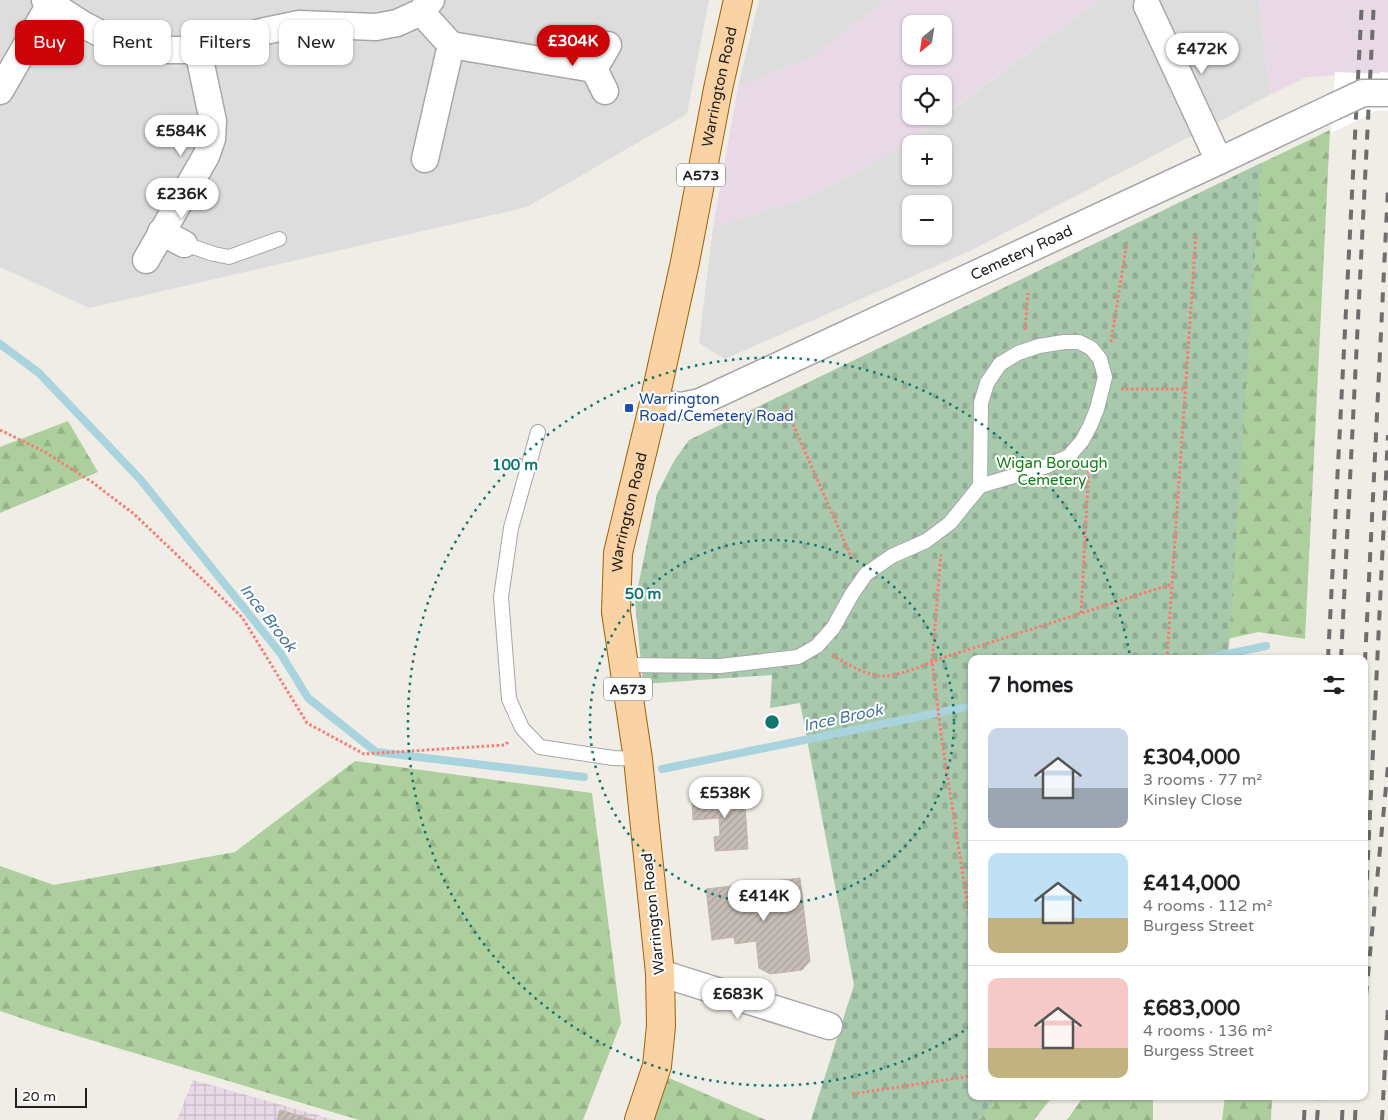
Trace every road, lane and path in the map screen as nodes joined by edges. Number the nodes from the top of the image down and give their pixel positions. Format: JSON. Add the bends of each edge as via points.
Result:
{"nodes":[{"id":1,"x":738,"y":0,"type":"edge"},
{"id":2,"x":47,"y":2,"type":"edge"},
{"id":3,"x":426,"y":6,"type":"edge"},
{"id":4,"x":1147,"y":6,"type":"dead end"},
{"id":5,"x":269,"y":30,"type":"edge"},
{"id":6,"x":450,"y":45,"type":"junction"},
{"id":7,"x":608,"y":45,"type":"dead end"},
{"id":8,"x":181,"y":50,"type":"edge"},
{"id":9,"x":201,"y":65,"type":"edge"},
{"id":10,"x":0,"y":91,"type":"edge"},
{"id":11,"x":1388,"y":93,"type":"edge"},
{"id":12,"x":425,"y":159,"type":"dead end"},
{"id":13,"x":1219,"y":161,"type":"junction"},
{"id":14,"x":161,"y":232,"type":"junction"},
{"id":15,"x":1196,"y":234,"type":"dead end"},
{"id":16,"x":279,"y":239,"type":"dead end"},
{"id":17,"x":1127,"y":242,"type":"dead end"},
{"id":18,"x":184,"y":244,"type":"joint"},
{"id":19,"x":146,"y":260,"type":"dead end"},
{"id":20,"x":1028,"y":293,"type":"dead end"},
{"id":21,"x":1024,"y":351,"type":"junction"},
{"id":22,"x":1103,"y":383,"type":"junction"},
{"id":23,"x":1185,"y":389,"type":"junction"},
{"id":24,"x":654,"y":403,"type":"junction"},
{"id":25,"x":785,"y":406,"type":"dead end"},
{"id":26,"x":1090,"y":426,"type":"junction"},
{"id":27,"x":0,"y":430,"type":"edge"},
{"id":28,"x":538,"y":432,"type":"dead end"},
{"id":29,"x":980,"y":486,"type":"junction"},
{"id":30,"x":943,"y":528,"type":"junction"},
{"id":31,"x":1172,"y":576,"type":"junction"},
{"id":32,"x":862,"y":580,"type":"junction"},
{"id":33,"x":1082,"y":613,"type":"junction"},
{"id":34,"x":817,"y":646,"type":"junction"},
{"id":35,"x":1167,"y":655,"type":"edge"},
{"id":36,"x":932,"y":662,"type":"junction"},
{"id":37,"x":624,"y":665,"type":"junction"},
{"id":38,"x":522,"y":728,"type":"junction"},
{"id":39,"x":638,"y":759,"type":"junction"},
{"id":40,"x":968,"y":908,"type":"edge"},
{"id":41,"x":660,"y":974,"type":"junction"},
{"id":42,"x":829,"y":1026,"type":"dead end"},
{"id":43,"x":968,"y":1076,"type":"edge"},
{"id":44,"x":852,"y":1094,"type":"dead end"},
{"id":45,"x":638,"y":1120,"type":"edge"}],
"edges":[{"from":1,"to":24,"type":"main road","name":"Warrington Road","number":"A573"},
{"from":2,"to":8,"type":"street","via":[[108,37],[133,45]]},
{"from":2,"to":10,"type":"street"},
{"from":3,"to":5,"type":"street","via":[[397,23],[376,27],[300,24]]},
{"from":3,"to":6,"type":"street"},
{"from":4,"to":13,"type":"street"},
{"from":6,"to":7,"type":"street","via":[[599,80]]},
{"from":6,"to":12,"type":"street"},
{"from":9,"to":14,"type":"street","via":[[213,121],[212,138],[206,156]]},
{"from":11,"to":13,"type":"street","name":"Cemetery Road","bridge":true,"via":[[1363,93]]},
{"from":13,"to":24,"type":"street","name":"Cemetery Road","via":[[700,402],[682,406]]},
{"from":14,"to":18,"type":"street"},
{"from":14,"to":19,"type":"street"},
{"from":15,"to":23,"type":"path"},
{"from":16,"to":18,"type":"lane","via":[[230,257]]},
{"from":17,"to":22,"type":"path"},
{"from":20,"to":21,"type":"path"},
{"from":21,"to":22,"type":"lane","via":[[1039,346],[1079,342],[1091,348],[1100,359]]},
{"from":21,"to":29,"type":"lane","via":[[1000,364],[981,403]]},
{"from":22,"to":23,"type":"path"},
{"from":22,"to":26,"type":"lane"},
{"from":23,"to":31,"type":"path"},
{"from":24,"to":37,"type":"main road","name":"Warrington Road","number":"A573","via":[[618,553],[616,612]]},
{"from":25,"to":32,"type":"path"},
{"from":26,"to":29,"type":"lane","via":[[1069,456]]},
{"from":26,"to":33,"type":"path"},
{"from":27,"to":38,"type":"path","via":[[45,452],[134,514],[235,610],[307,723],[364,754],[505,745]]},
{"from":28,"to":38,"type":"lane","via":[[511,528],[501,597],[509,699]]},
{"from":29,"to":30,"type":"lane"},
{"from":30,"to":32,"type":"lane","via":[[892,556]]},
{"from":30,"to":36,"type":"path"},
{"from":31,"to":33,"type":"path","via":[[1172,584]]},
{"from":31,"to":35,"type":"path"},
{"from":32,"to":34,"type":"lane","via":[[834,628]]},
{"from":33,"to":36,"type":"path"},
{"from":34,"to":36,"type":"path","via":[[864,672],[885,677]]},
{"from":34,"to":37,"type":"lane","via":[[798,657],[720,666]]},
{"from":36,"to":40,"type":"path"},
{"from":37,"to":39,"type":"main road","name":"Warrington Road","number":"A573"},
{"from":38,"to":39,"type":"lane","via":[[540,747]]},
{"from":39,"to":41,"type":"main road","name":"Warrington Road","number":"A573"},
{"from":41,"to":42,"type":"street"},
{"from":41,"to":45,"type":"main road","name":"Warrington Road","number":"A573","via":[[661,1026],[657,1066]]},
{"from":43,"to":44,"type":"path"}]}
